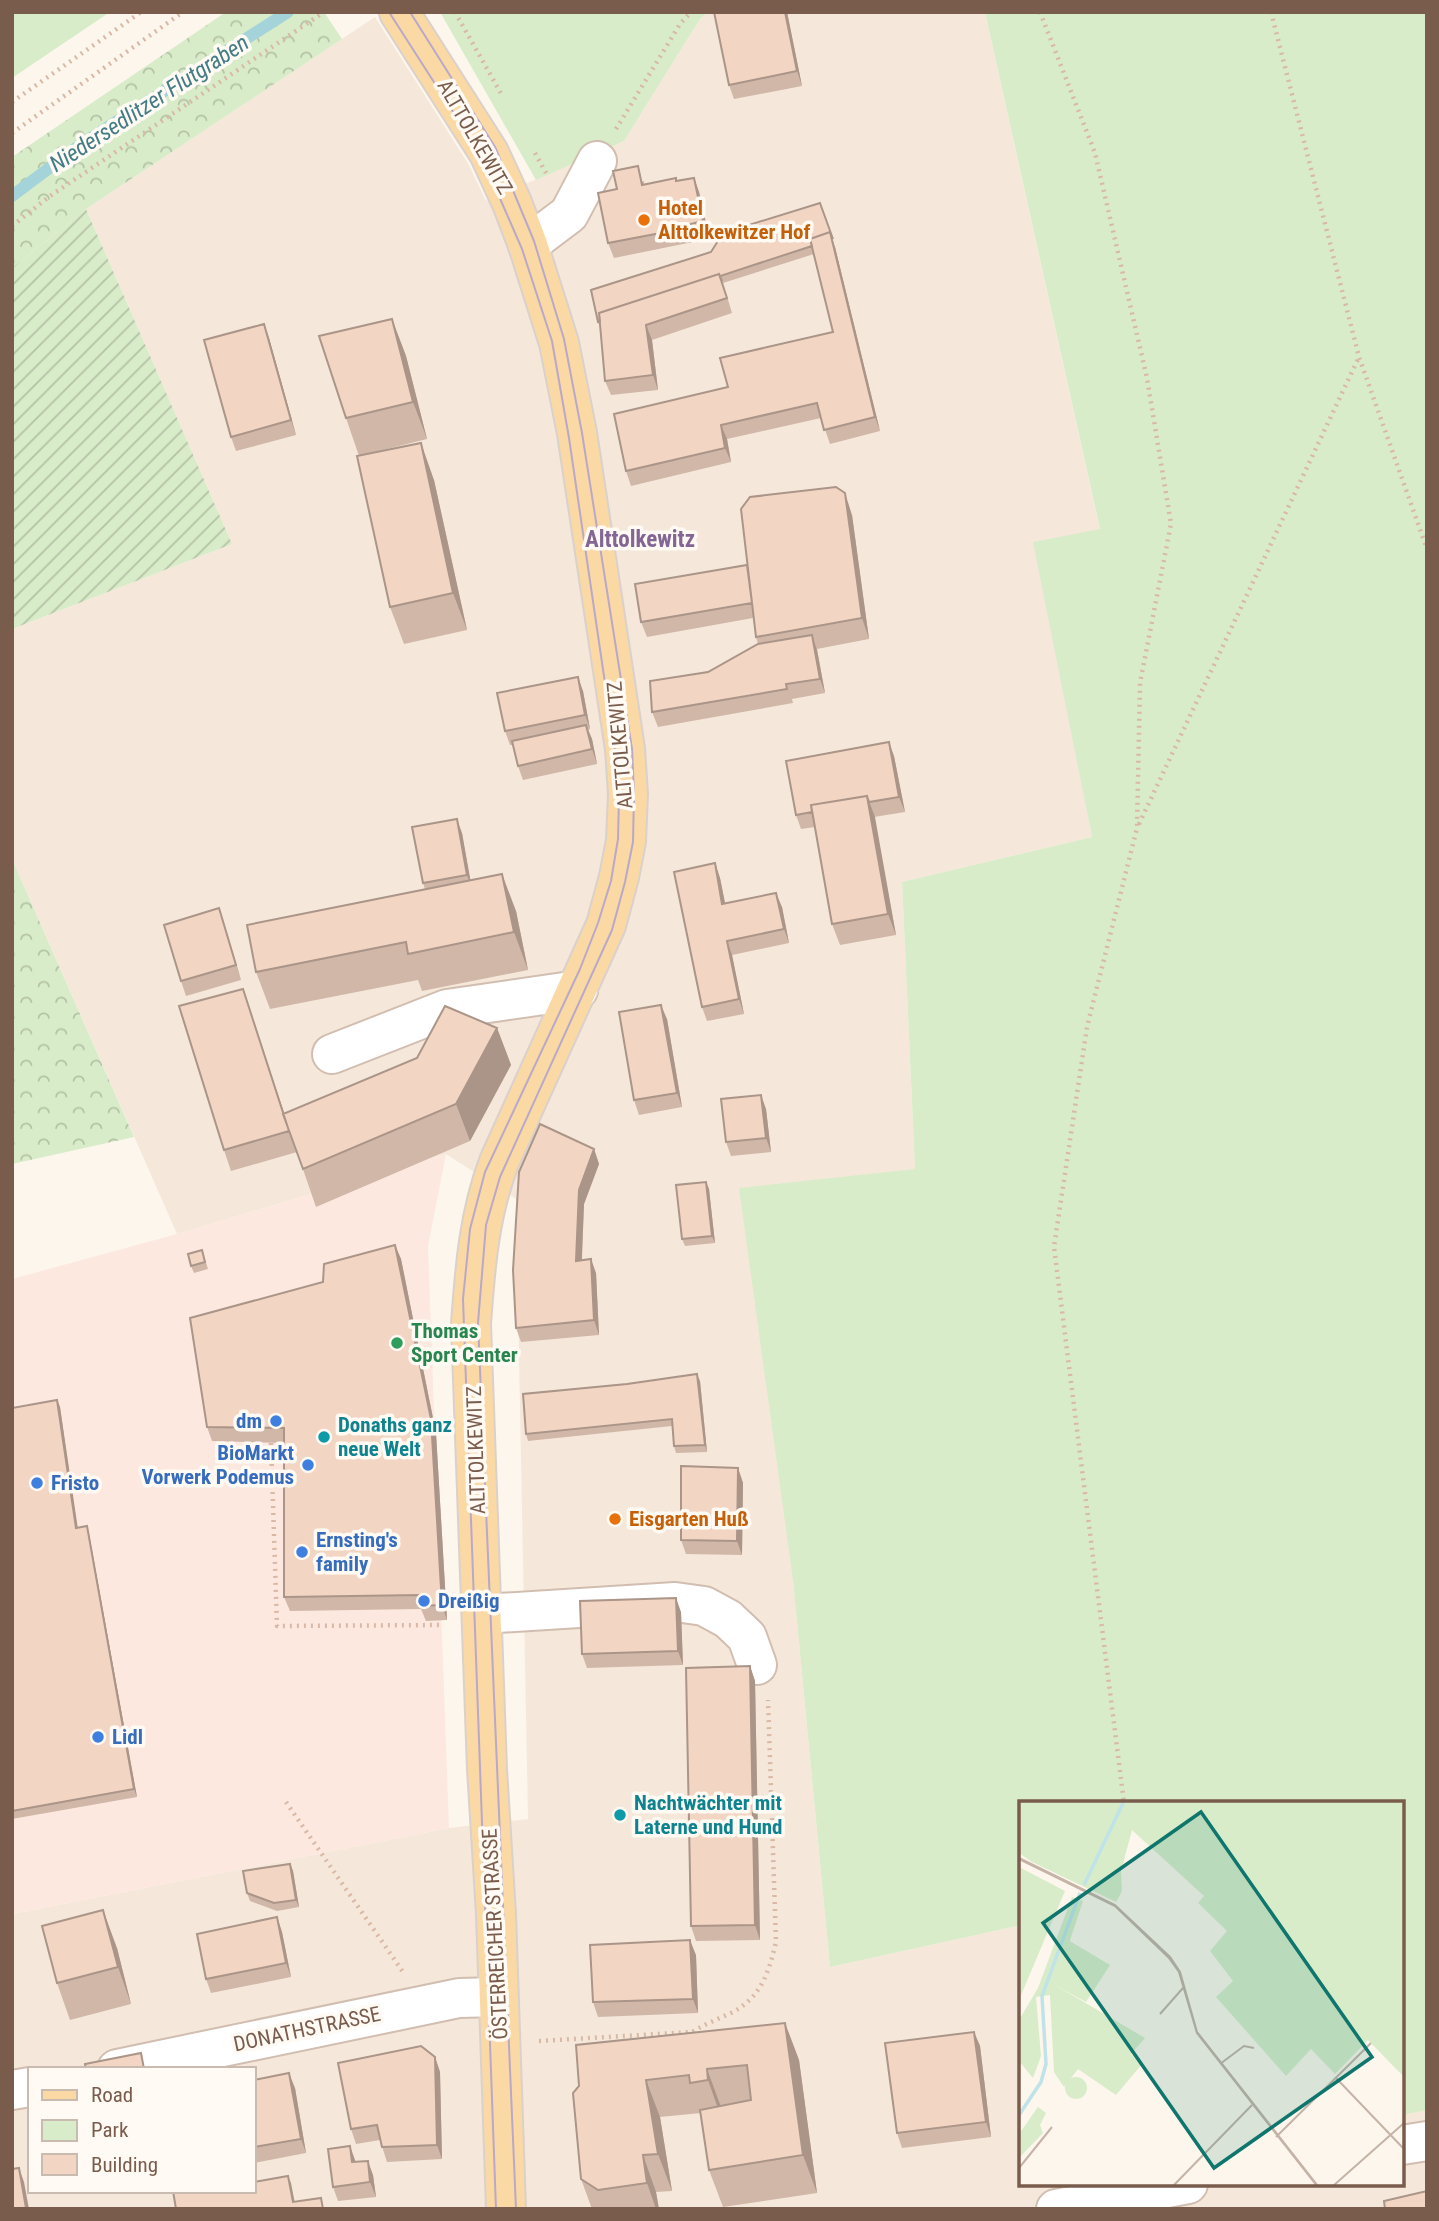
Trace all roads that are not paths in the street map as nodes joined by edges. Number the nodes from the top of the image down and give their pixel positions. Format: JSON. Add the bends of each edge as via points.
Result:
{"nodes":[{"id":1,"x":399,"y":12,"type":"edge"},
{"id":2,"x":597,"y":161,"type":"road end"},
{"id":3,"x":528,"y":245,"type":"junction"},
{"id":4,"x":578,"y":990,"type":"junction"},
{"id":5,"x":331,"y":1054,"type":"dead end"},
{"id":6,"x":483,"y":1633,"type":"junction"},
{"id":7,"x":757,"y":1665,"type":"road end"},
{"id":8,"x":498,"y":1997,"type":"junction"},
{"id":9,"x":127,"y":2067,"type":"edge"},
{"id":10,"x":1427,"y":2141,"type":"edge"},
{"id":11,"x":1404,"y":2145,"type":"edge"},
{"id":12,"x":1181,"y":2186,"type":"edge"},
{"id":13,"x":1126,"y":2203,"type":"edge"},
{"id":14,"x":506,"y":2209,"type":"edge"},
{"id":15,"x":1056,"y":2209,"type":"edge"}],
"edges":[{"from":1,"to":3,"type":"main road","name":"ALTTOLKEWITZ","via":[[489,153]]},
{"from":2,"to":3,"type":"street","via":[[569,214]]},
{"from":3,"to":4,"type":"main road","name":"ALTTOLKEWITZ","via":[[559,343],[577,433],[625,749],[626,841],[619,877],[606,925]]},
{"from":4,"to":5,"type":"street","via":[[447,1009]]},
{"from":4,"to":6,"type":"main road","name":"ALTTOLKEWITZ","via":[[489,1189],[476,1254],[471,1324]]},
{"from":6,"to":7,"type":"street","via":[[675,1602],[704,1606],[727,1619],[747,1637]]},
{"from":6,"to":8,"type":"main road","name":"ÖSTERREICHER STRASSE"},
{"from":8,"to":9,"type":"street","name":"DONATHSTRASSE","via":[[460,1998]]},
{"from":8,"to":14,"type":"main road","name":"ÖSTERREICHER STRASSE"},
{"from":10,"to":11,"type":"street"},
{"from":12,"to":13,"type":"street"},
{"from":13,"to":15,"type":"street"}]}
